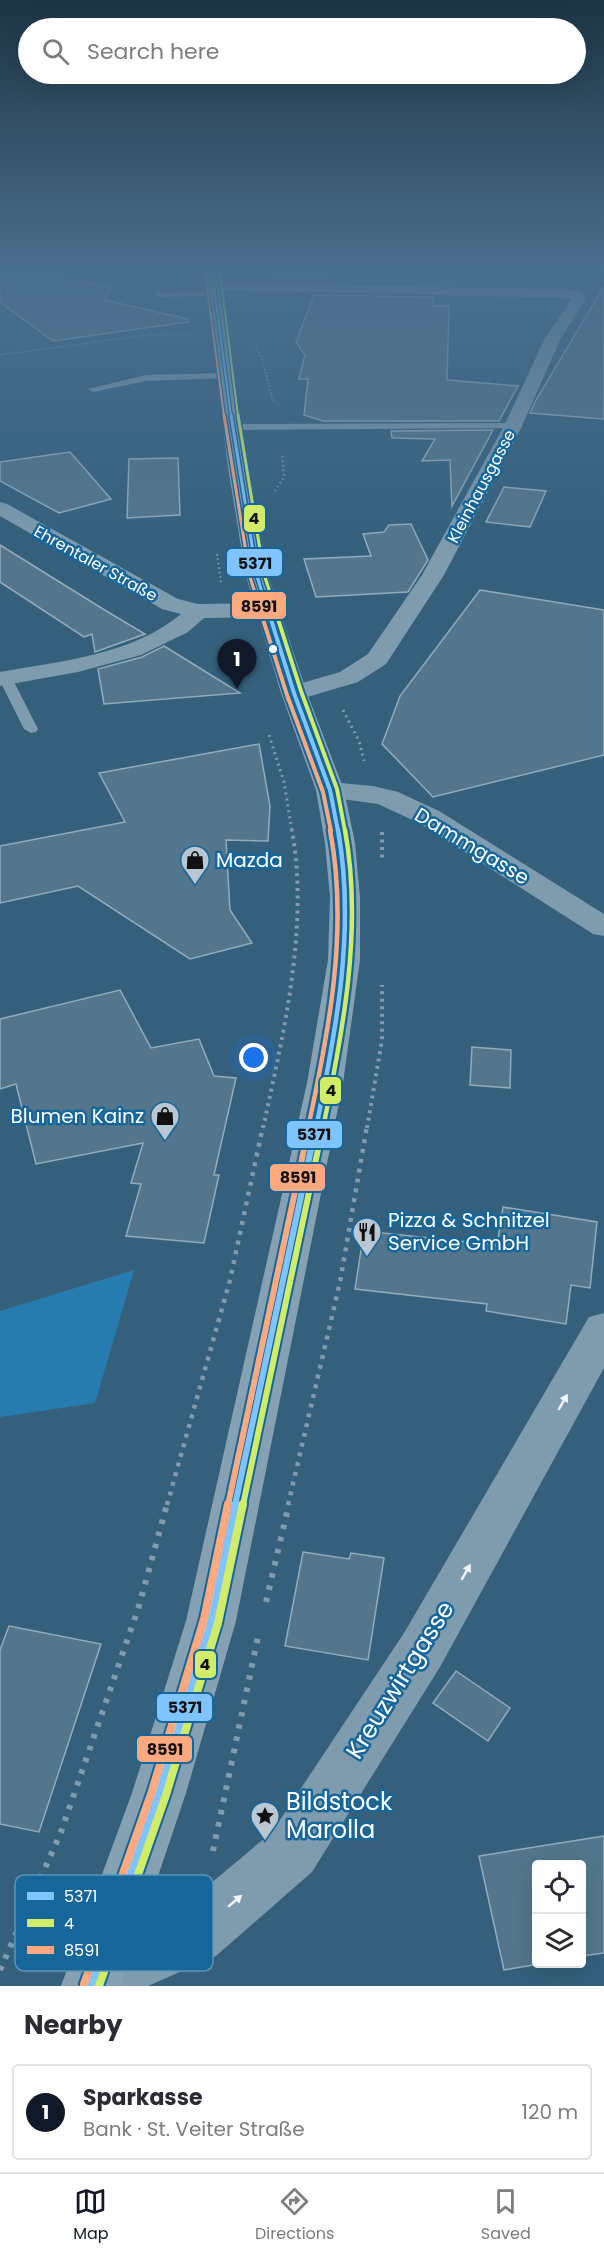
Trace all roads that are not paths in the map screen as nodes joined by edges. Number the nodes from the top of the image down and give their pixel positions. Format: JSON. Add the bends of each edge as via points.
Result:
{"nodes":[{"id":1,"x":225,"y":365,"type":"edge"},
{"id":2,"x":541,"y":365,"type":"edge"},
{"id":3,"x":226,"y":376,"type":"junction"},
{"id":4,"x":93,"y":389,"type":"dead end"},
{"id":5,"x":513,"y":426,"type":"junction"},
{"id":6,"x":232,"y":428,"type":"junction"},
{"id":7,"x":0,"y":508,"type":"edge"},
{"id":8,"x":268,"y":610,"type":"junction"},
{"id":9,"x":198,"y":611,"type":"junction"},
{"id":10,"x":2,"y":678,"type":"edge"},
{"id":11,"x":294,"y":693,"type":"junction"},
{"id":12,"x":32,"y":729,"type":"dead end"},
{"id":13,"x":330,"y":790,"type":"junction"},
{"id":14,"x":604,"y":927,"type":"edge"},
{"id":15,"x":604,"y":1329,"type":"edge"},
{"id":16,"x":131,"y":1875,"type":"edge"},
{"id":17,"x":213,"y":1920,"type":"edge"},
{"id":18,"x":118,"y":1971,"type":"edge"},
{"id":19,"x":93,"y":1983,"type":"edge"}],
"edges":[{"from":1,"to":3,"type":"main road"},
{"from":2,"to":5,"type":"street","name":"Kleinhausgasse"},
{"from":3,"to":4,"type":"lane","via":[[146,378]]},
{"from":3,"to":6,"type":"main road"},
{"from":5,"to":6,"type":"lane"},
{"from":5,"to":11,"type":"street","name":"Kleinhausgasse","via":[[433,575],[377,659],[349,677]]},
{"from":6,"to":8,"type":"main road","via":[[257,576]]},
{"from":7,"to":9,"type":"street","name":"Ehrentaler Straße","via":[[151,595]]},
{"from":8,"to":9,"type":"street","name":"Ehrentaler Straße"},
{"from":8,"to":11,"type":"main road"},
{"from":9,"to":10,"type":"street","via":[[174,631],[152,642],[90,662]]},
{"from":10,"to":12,"type":"lane"},
{"from":11,"to":13,"type":"main road"},
{"from":13,"to":14,"type":"street","name":"Dammgasse","via":[[388,798],[429,818]]},
{"from":13,"to":16,"type":"main road","via":[[345,897],[344,960],[325,1083],[211,1621]]},
{"from":17,"to":15,"type":"street","name":"Kreuzwirtgasse","one_way":true,"via":[[292,1852],[422,1650]]},
{"from":19,"to":18,"type":"street","name":"Kreuzwirtgasse","one_way":true}]}
